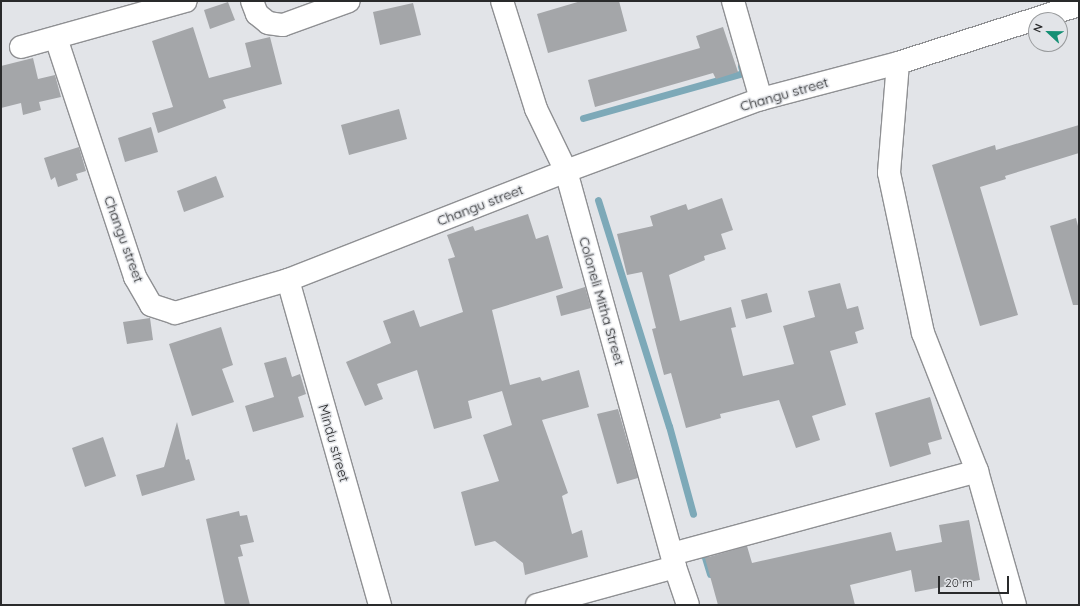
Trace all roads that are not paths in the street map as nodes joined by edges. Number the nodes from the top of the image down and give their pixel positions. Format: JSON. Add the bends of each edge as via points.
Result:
{"nodes":[{"id":1,"x":186,"y":1,"type":"edge"},
{"id":2,"x":252,"y":1,"type":"edge"},
{"id":3,"x":349,"y":1,"type":"edge"},
{"id":4,"x":502,"y":1,"type":"edge"},
{"id":5,"x":733,"y":1,"type":"edge"},
{"id":6,"x":1079,"y":5,"type":"edge"},
{"id":7,"x":56,"y":38,"type":"junction"},
{"id":8,"x":21,"y":47,"type":"dead end"},
{"id":9,"x":898,"y":63,"type":"junction"},
{"id":10,"x":761,"y":99,"type":"junction"},
{"id":11,"x":566,"y":171,"type":"junction"},
{"id":12,"x":288,"y":280,"type":"junction"},
{"id":13,"x":977,"y":471,"type":"junction"},
{"id":14,"x":674,"y":560,"type":"junction"},
{"id":15,"x":380,"y":605,"type":"edge"},
{"id":16,"x":537,"y":605,"type":"edge"},
{"id":17,"x":688,"y":605,"type":"edge"},
{"id":18,"x":1015,"y":605,"type":"edge"}],
"edges":[{"from":1,"to":7,"type":"street"},
{"from":2,"to":3,"type":"street","via":[[257,14],[268,23],[283,25]]},
{"from":4,"to":11,"type":"street","name":"Coloneli Mitha Street","via":[[536,109]]},
{"from":5,"to":10,"type":"street"},
{"from":6,"to":9,"type":"street","name":"Changu street"},
{"from":7,"to":8,"type":"street"},
{"from":7,"to":12,"type":"street","name":"Changu street","via":[[135,277],[151,305],[175,313]]},
{"from":9,"to":10,"type":"street","name":"Changu street"},
{"from":9,"to":13,"type":"street","via":[[889,173],[923,333]]},
{"from":10,"to":11,"type":"street","name":"Changu street"},
{"from":11,"to":12,"type":"street","name":"Changu street"},
{"from":11,"to":14,"type":"street","name":"Coloneli Mitha Street"},
{"from":12,"to":15,"type":"street","name":"Mindu street"},
{"from":13,"to":14,"type":"street"},
{"from":13,"to":18,"type":"street"},
{"from":14,"to":16,"type":"street"},
{"from":14,"to":17,"type":"street","name":"Coloneli Mitha Street"}]}
